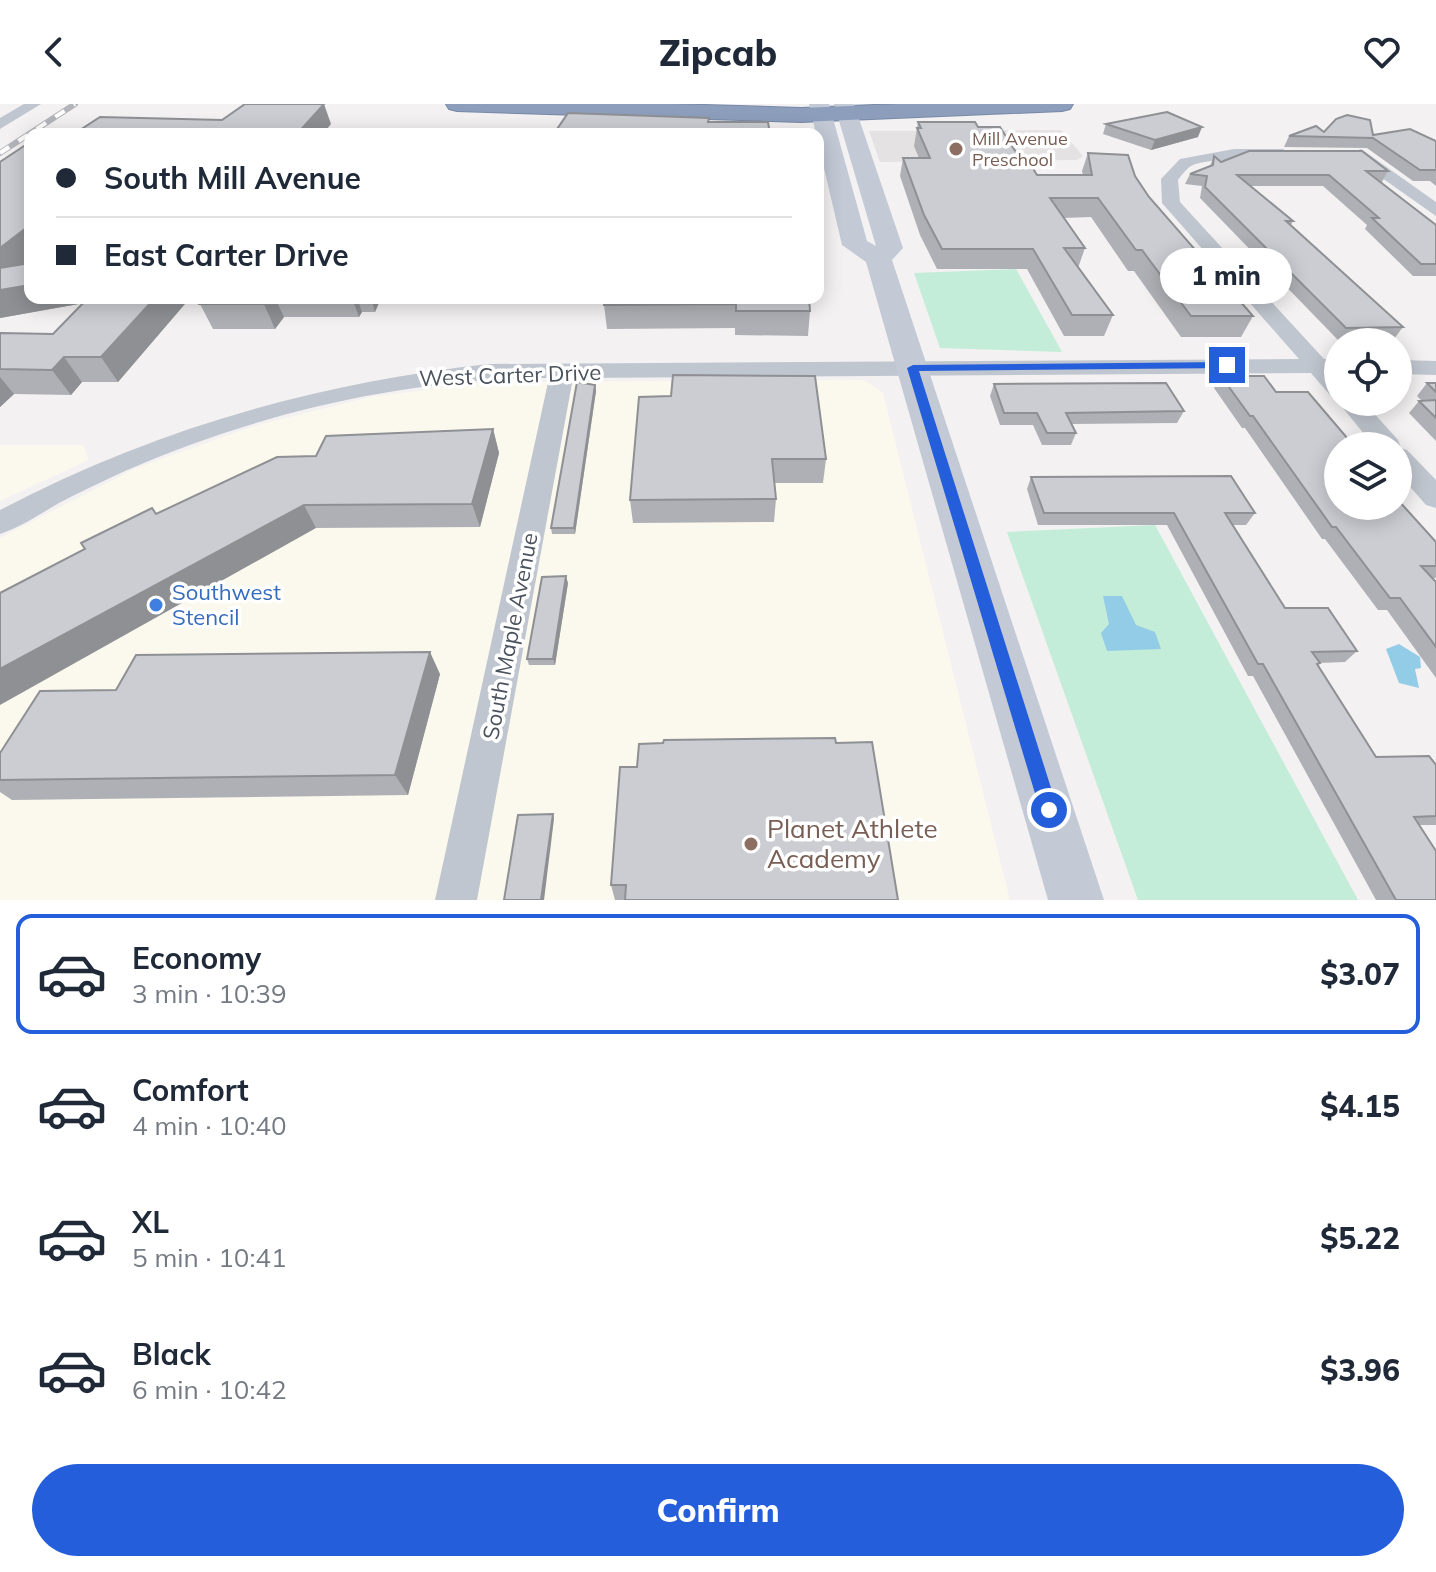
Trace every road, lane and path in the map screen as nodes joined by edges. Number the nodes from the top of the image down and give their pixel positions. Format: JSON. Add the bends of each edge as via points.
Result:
{"nodes":[{"id":1,"x":34,"y":104,"type":"edge"},
{"id":2,"x":457,"y":104,"type":"edge"},
{"id":3,"x":1062,"y":104,"type":"edge"},
{"id":4,"x":820,"y":109,"type":"edge"},
{"id":5,"x":846,"y":109,"type":"edge"},
{"id":6,"x":0,"y":124,"type":"edge"},
{"id":7,"x":1298,"y":154,"type":"edge"},
{"id":8,"x":1330,"y":154,"type":"edge"},
{"id":9,"x":1436,"y":211,"type":"edge"},
{"id":10,"x":878,"y":258,"type":"junction"},
{"id":11,"x":1324,"y":362,"type":"edge"},
{"id":12,"x":1324,"y":365,"type":"edge"},
{"id":13,"x":1412,"y":367,"type":"edge"},
{"id":14,"x":913,"y":368,"type":"junction"},
{"id":15,"x":1436,"y":368,"type":"edge"},
{"id":16,"x":562,"y":371,"type":"junction"},
{"id":17,"x":1362,"y":416,"type":"edge"},
{"id":18,"x":1377,"y":432,"type":"edge"},
{"id":19,"x":1412,"y":471,"type":"edge"},
{"id":20,"x":1436,"y":498,"type":"edge"},
{"id":21,"x":0,"y":523,"type":"edge"},
{"id":22,"x":456,"y":900,"type":"edge"},
{"id":23,"x":1076,"y":900,"type":"edge"}],
"edges":[{"from":1,"to":6,"type":"street"},
{"from":2,"to":4,"type":"highway"},
{"from":3,"to":5,"type":"highway"},
{"from":4,"to":5,"type":"highway"},
{"from":4,"to":10,"type":"main road","via":[[855,245]]},
{"from":5,"to":10,"type":"main road","via":[[890,248]]},
{"from":7,"to":11,"type":"street","via":[[1234,154],[1186,162],[1169,179],[1171,203]]},
{"from":8,"to":9,"type":"street","via":[[1361,154]]},
{"from":10,"to":14,"type":"main road"},
{"from":12,"to":14,"type":"street","name":"West Carter Drive"},
{"from":13,"to":15,"type":"street"},
{"from":14,"to":16,"type":"street","name":"West Carter Drive"},
{"from":14,"to":23,"type":"main road"},
{"from":16,"to":21,"type":"street","name":"West Carter Drive","via":[[489,371],[347,390],[218,426],[120,464]]},
{"from":16,"to":22,"type":"street","name":"South Maple Avenue"},
{"from":17,"to":18,"type":"street"},
{"from":19,"to":20,"type":"street"}]}
